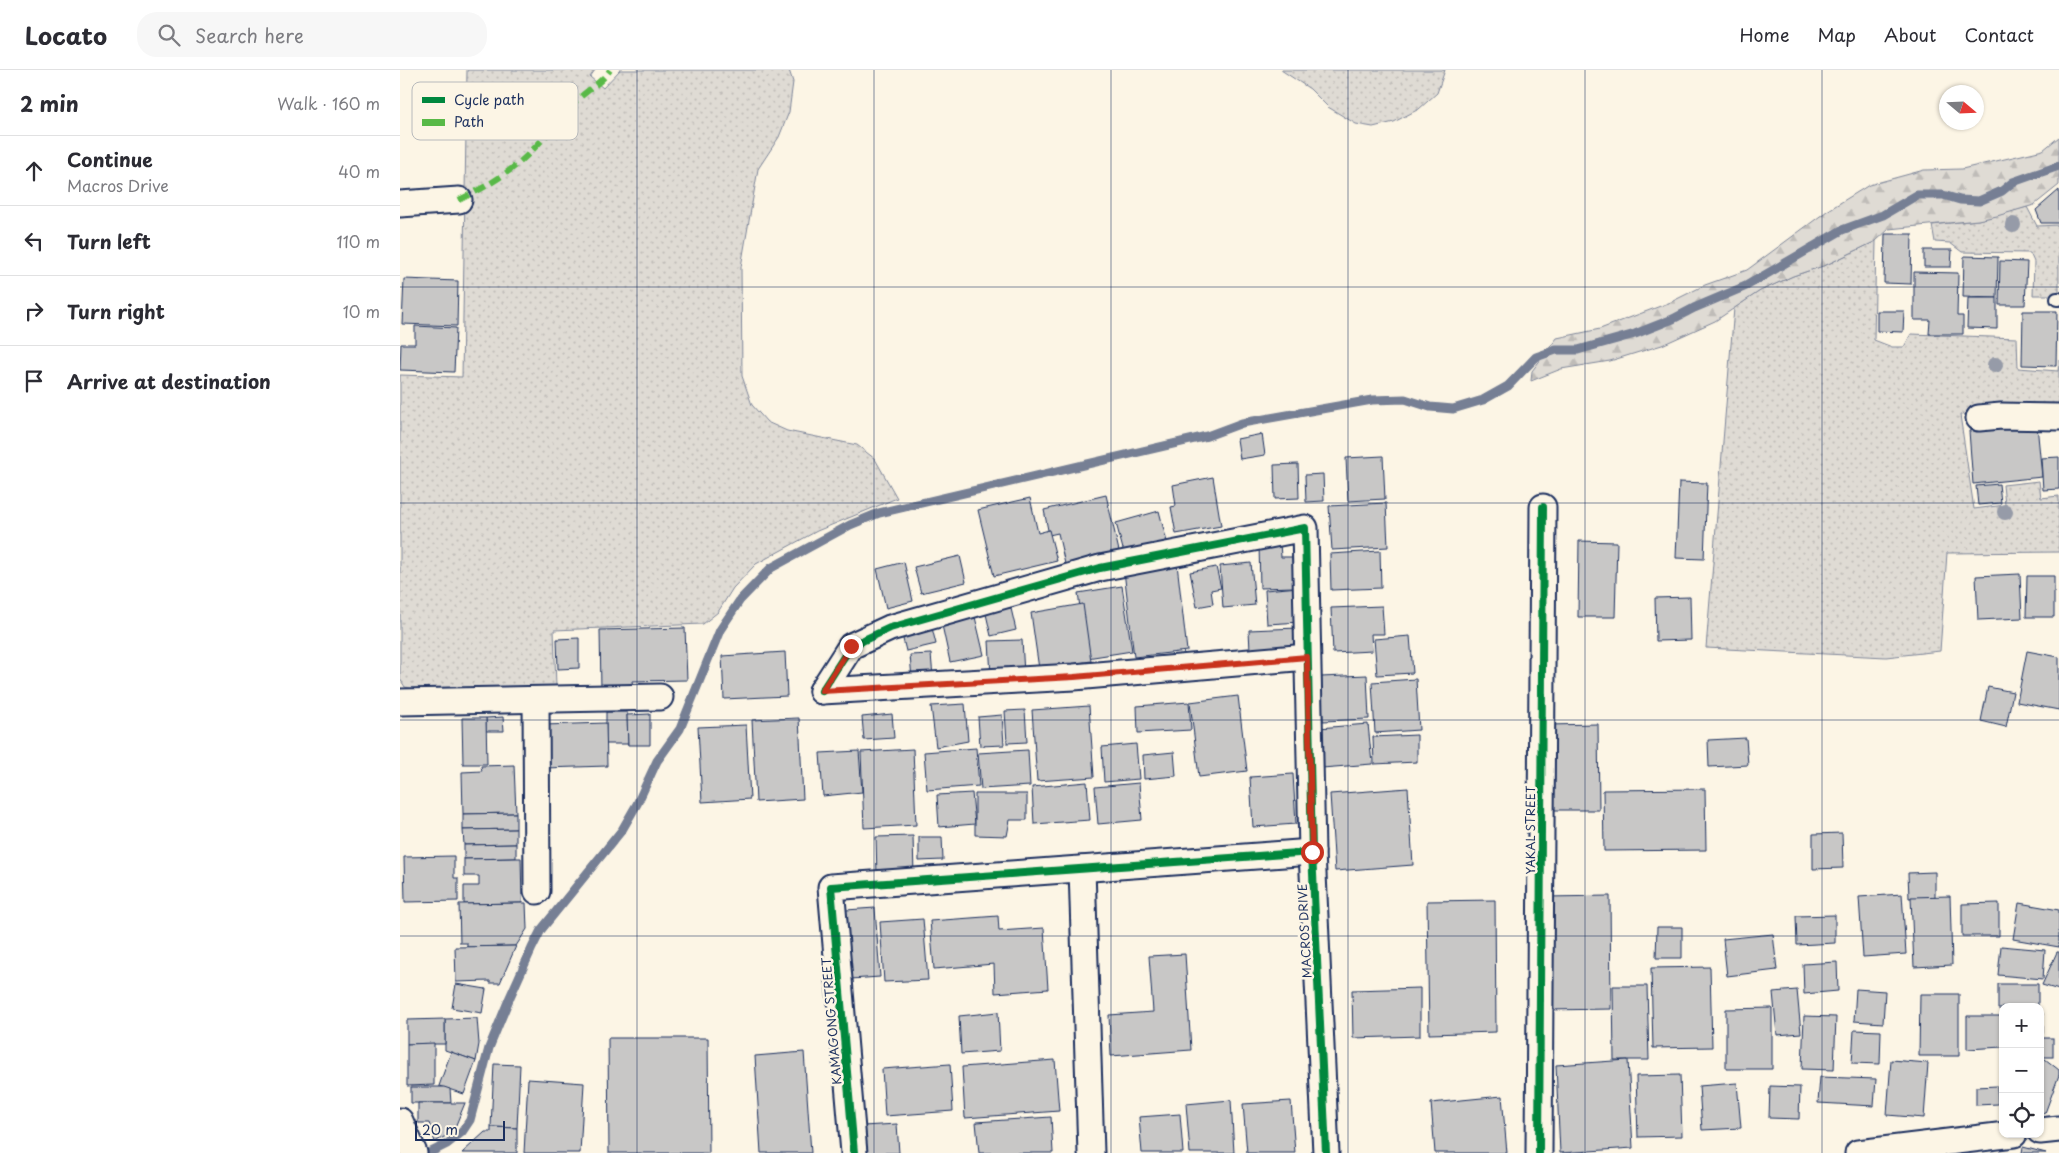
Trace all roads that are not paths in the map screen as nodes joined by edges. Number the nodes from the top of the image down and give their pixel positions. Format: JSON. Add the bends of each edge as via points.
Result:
{"nodes":[{"id":1,"x":459,"y":200,"type":"dead end"},
{"id":2,"x":400,"y":204,"type":"edge"},
{"id":3,"x":2059,"y":416,"type":"edge"},
{"id":4,"x":1979,"y":418,"type":"dead end"},
{"id":5,"x":1543,"y":507,"type":"dead end"},
{"id":6,"x":1307,"y":657,"type":"junction"},
{"id":7,"x":660,"y":697,"type":"dead end"},
{"id":8,"x":536,"y":700,"type":"junction"},
{"id":9,"x":400,"y":702,"type":"edge"},
{"id":10,"x":1312,"y":852,"type":"junction"},
{"id":11,"x":1082,"y":869,"type":"junction"},
{"id":12,"x":537,"y":891,"type":"dead end"},
{"id":13,"x":2059,"y":1128,"type":"edge"},
{"id":14,"x":2044,"y":1130,"type":"edge"},
{"id":15,"x":1999,"y":1136,"type":"edge"},
{"id":16,"x":854,"y":1153,"type":"edge"},
{"id":17,"x":1091,"y":1153,"type":"edge"},
{"id":18,"x":1326,"y":1153,"type":"edge"},
{"id":19,"x":1539,"y":1153,"type":"edge"},
{"id":20,"x":1858,"y":1153,"type":"edge"}],
"edges":[{"from":1,"to":2,"type":"street"},
{"from":3,"to":4,"type":"street"},
{"from":5,"to":19,"type":"street","name":"YAKAL STREET"},
{"from":6,"to":6,"type":"street","name":"MACROS DRIVE","via":[[1074,677],[822,691],[851,646],[890,628],[1100,568],[1305,528]]},
{"from":6,"to":10,"type":"street","name":"MACROS DRIVE"},
{"from":7,"to":8,"type":"street"},
{"from":8,"to":9,"type":"street"},
{"from":8,"to":12,"type":"street"},
{"from":10,"to":11,"type":"street"},
{"from":10,"to":18,"type":"street","name":"MACROS DRIVE"},
{"from":11,"to":16,"type":"street","name":"KAMAGONG STREET","via":[[831,887]]},
{"from":11,"to":17,"type":"street"},
{"from":13,"to":14,"type":"street"},
{"from":15,"to":20,"type":"street"}]}
